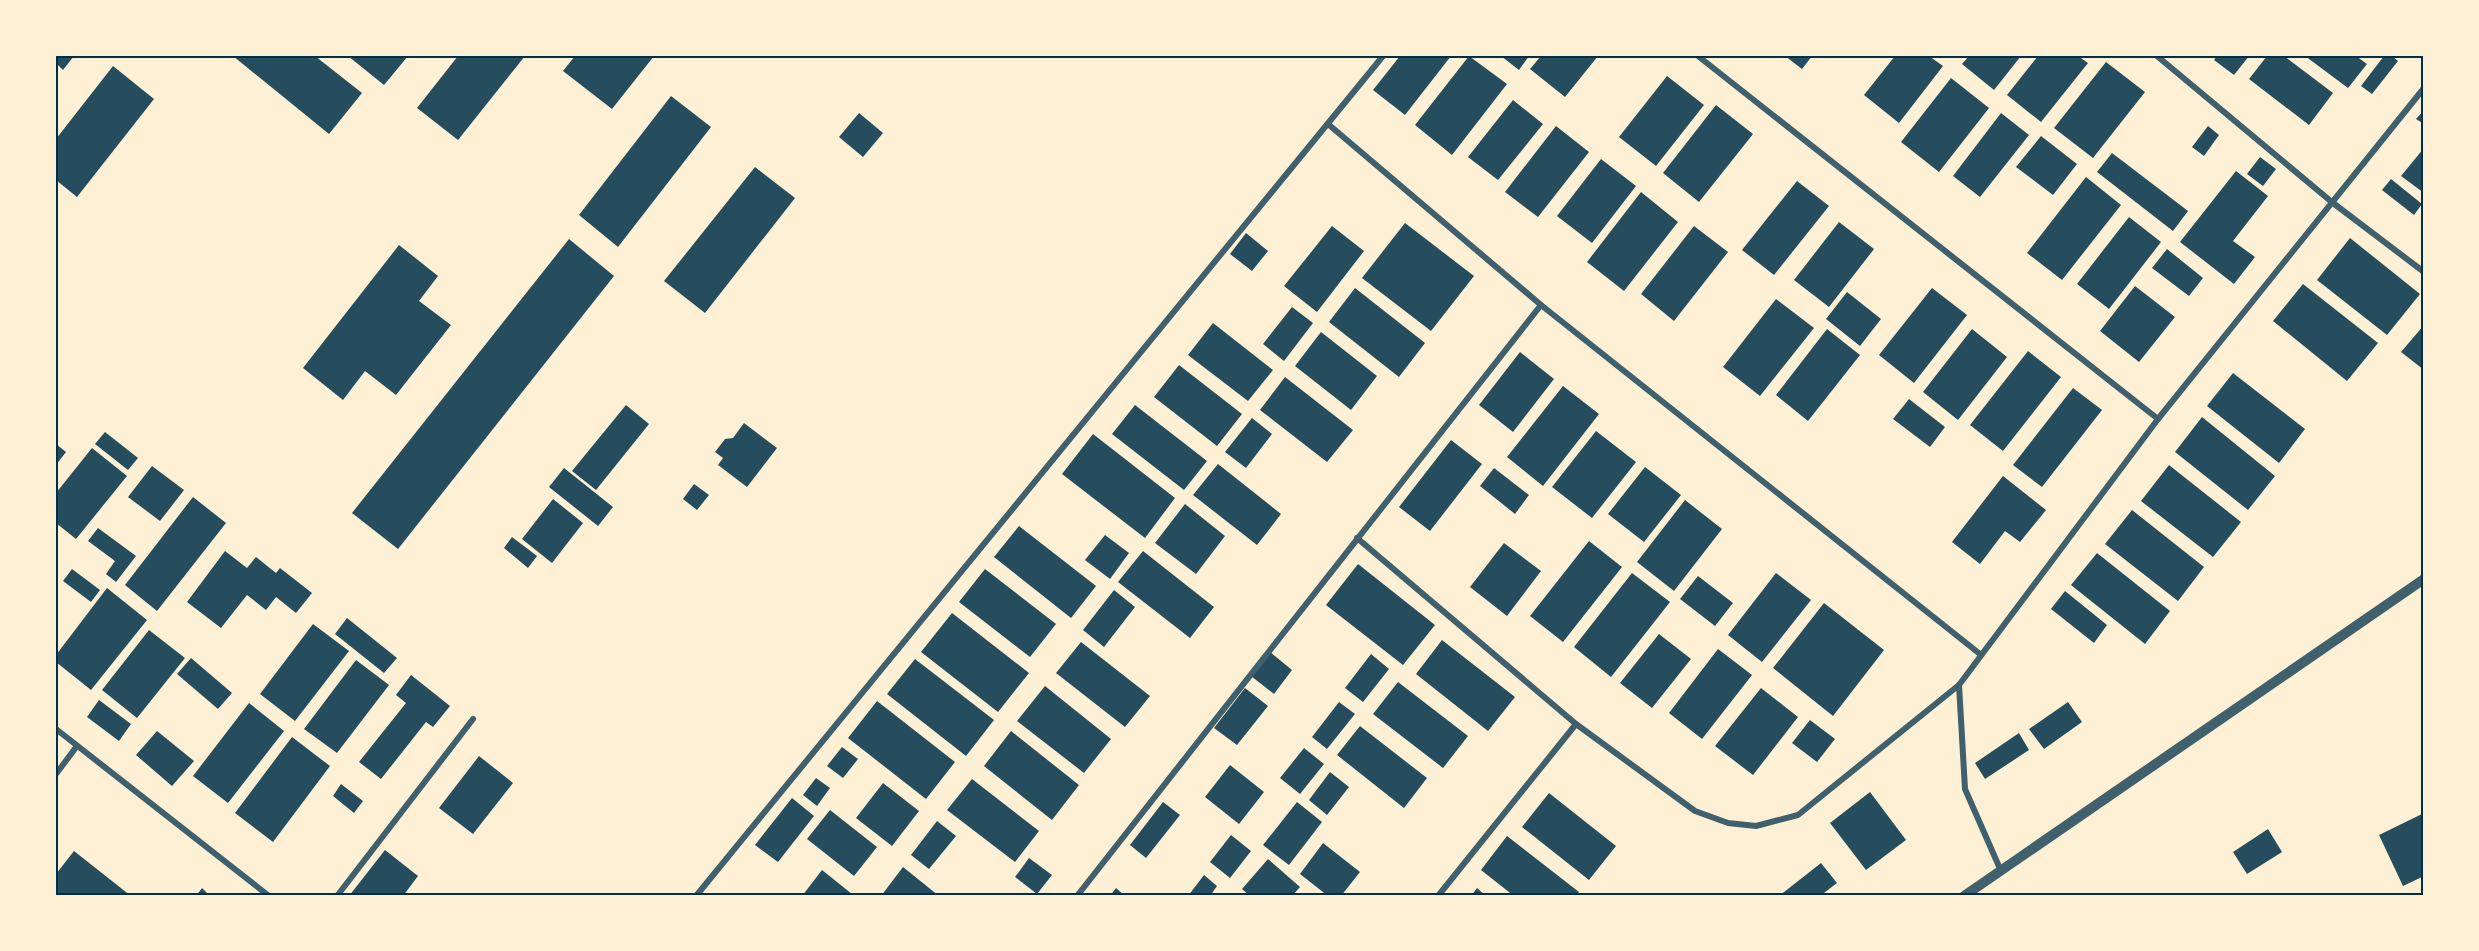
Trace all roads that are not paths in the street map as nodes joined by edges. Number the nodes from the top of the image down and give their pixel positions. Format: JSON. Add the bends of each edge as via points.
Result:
{"nodes":[{"id":1,"x":1383,"y":56,"type":"edge"},
{"id":2,"x":1698,"y":56,"type":"edge"},
{"id":3,"x":2157,"y":56,"type":"edge"},
{"id":4,"x":2424,"y":88,"type":"edge"},
{"id":5,"x":1328,"y":124,"type":"junction"},
{"id":6,"x":2333,"y":203,"type":"junction"},
{"id":7,"x":2424,"y":272,"type":"edge"},
{"id":8,"x":1541,"y":305,"type":"junction"},
{"id":9,"x":2158,"y":419,"type":"junction"},
{"id":10,"x":1356,"y":538,"type":"junction"},
{"id":11,"x":2424,"y":579,"type":"edge"},
{"id":12,"x":1980,"y":654,"type":"junction"},
{"id":13,"x":1959,"y":685,"type":"junction"},
{"id":14,"x":473,"y":719,"type":"dead end"},
{"id":15,"x":1576,"y":724,"type":"junction"},
{"id":16,"x":56,"y":729,"type":"edge"},
{"id":17,"x":77,"y":746,"type":"junction"},
{"id":18,"x":56,"y":774,"type":"edge"},
{"id":19,"x":2001,"y":871,"type":"junction"},
{"id":20,"x":269,"y":896,"type":"edge"},
{"id":21,"x":337,"y":896,"type":"edge"},
{"id":22,"x":696,"y":896,"type":"edge"},
{"id":23,"x":1077,"y":896,"type":"edge"},
{"id":24,"x":1438,"y":896,"type":"edge"},
{"id":25,"x":1964,"y":896,"type":"edge"}],
"edges":[{"from":1,"to":5,"type":"street"},
{"from":2,"to":9,"type":"street"},
{"from":3,"to":6,"type":"street"},
{"from":4,"to":6,"type":"street"},
{"from":5,"to":8,"type":"street"},
{"from":5,"to":22,"type":"street"},
{"from":6,"to":7,"type":"street"},
{"from":6,"to":9,"type":"street"},
{"from":8,"to":10,"type":"street"},
{"from":8,"to":12,"type":"street"},
{"from":9,"to":12,"type":"street"},
{"from":10,"to":15,"type":"street"},
{"from":10,"to":23,"type":"street"},
{"from":11,"to":19,"type":"street"},
{"from":12,"to":13,"type":"street"},
{"from":13,"to":15,"type":"street","via":[[1798,815],[1756,826],[1728,823],[1695,811]]},
{"from":13,"to":19,"type":"street","via":[[1965,789]]},
{"from":14,"to":21,"type":"street"},
{"from":15,"to":24,"type":"street"},
{"from":16,"to":17,"type":"street"},
{"from":17,"to":18,"type":"street"},
{"from":17,"to":20,"type":"street"},
{"from":19,"to":25,"type":"street"}]}
